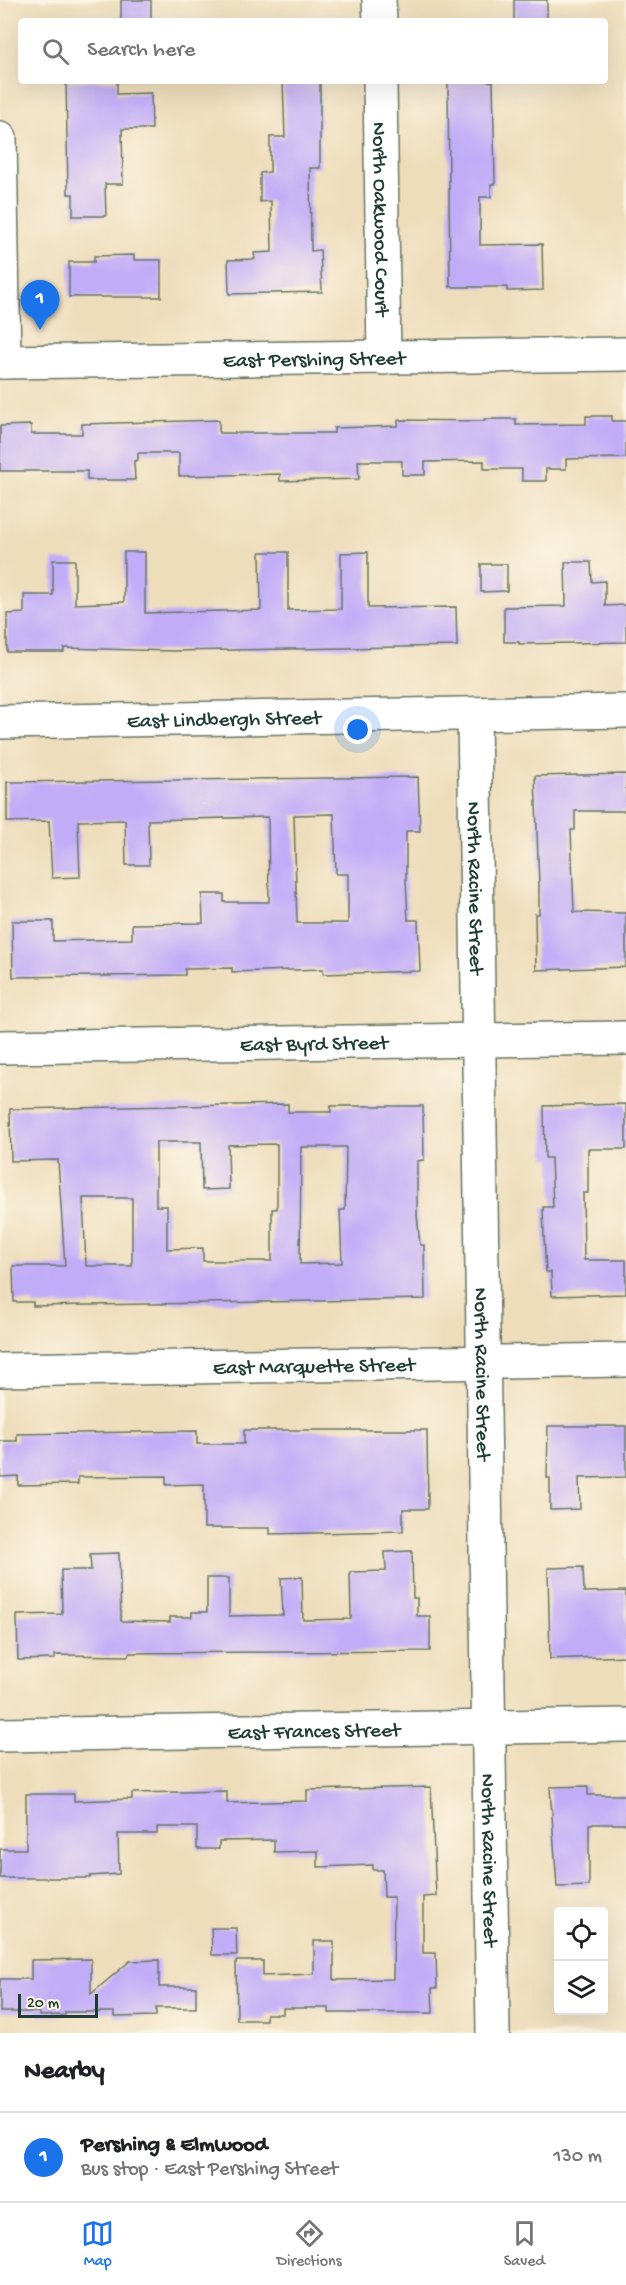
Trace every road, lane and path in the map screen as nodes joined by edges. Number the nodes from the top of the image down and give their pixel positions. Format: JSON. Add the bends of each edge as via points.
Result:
{"nodes":[{"id":1,"x":379,"y":0,"type":"edge"},
{"id":2,"x":380,"y":18,"type":"edge"},
{"id":3,"x":380,"y":84,"type":"edge"},
{"id":4,"x":0,"y":138,"type":"edge"},
{"id":5,"x":626,"y":354,"type":"edge"},
{"id":6,"x":384,"y":358,"type":"junction"},
{"id":7,"x":2,"y":362,"type":"edge"},
{"id":8,"x":626,"y":711,"type":"edge"},
{"id":9,"x":474,"y":714,"type":"junction"},
{"id":10,"x":0,"y":722,"type":"edge"},
{"id":11,"x":626,"y":1038,"type":"edge"},
{"id":12,"x":479,"y":1040,"type":"junction"},
{"id":13,"x":0,"y":1047,"type":"edge"},
{"id":14,"x":626,"y":1360,"type":"edge"},
{"id":15,"x":486,"y":1362,"type":"junction"},
{"id":16,"x":0,"y":1370,"type":"edge"},
{"id":17,"x":626,"y":1725,"type":"edge"},
{"id":18,"x":489,"y":1727,"type":"junction"},
{"id":19,"x":0,"y":1735,"type":"edge"},
{"id":20,"x":493,"y":2033,"type":"edge"}],
"edges":[{"from":1,"to":2,"type":"street"},
{"from":3,"to":6,"type":"street","name":"North Oakwood Court"},
{"from":4,"to":7,"type":"street"},
{"from":5,"to":6,"type":"street","name":"East Pershing Street"},
{"from":6,"to":7,"type":"street","name":"East Pershing Street"},
{"from":8,"to":9,"type":"street","name":"East Lindbergh Street"},
{"from":9,"to":10,"type":"street","name":"East Lindbergh Street"},
{"from":9,"to":12,"type":"street","name":"North Racine Street"},
{"from":11,"to":12,"type":"street","name":"East Byrd Street"},
{"from":12,"to":13,"type":"street","name":"East Byrd Street"},
{"from":12,"to":15,"type":"street","name":"North Racine Street"},
{"from":14,"to":15,"type":"street","name":"East Marquette Street"},
{"from":15,"to":16,"type":"street","name":"East Marquette Street"},
{"from":15,"to":18,"type":"street","name":"North Racine Street"},
{"from":17,"to":18,"type":"street","name":"East Frances Street"},
{"from":18,"to":19,"type":"street","name":"East Frances Street"},
{"from":18,"to":20,"type":"street","name":"North Racine Street"}]}
